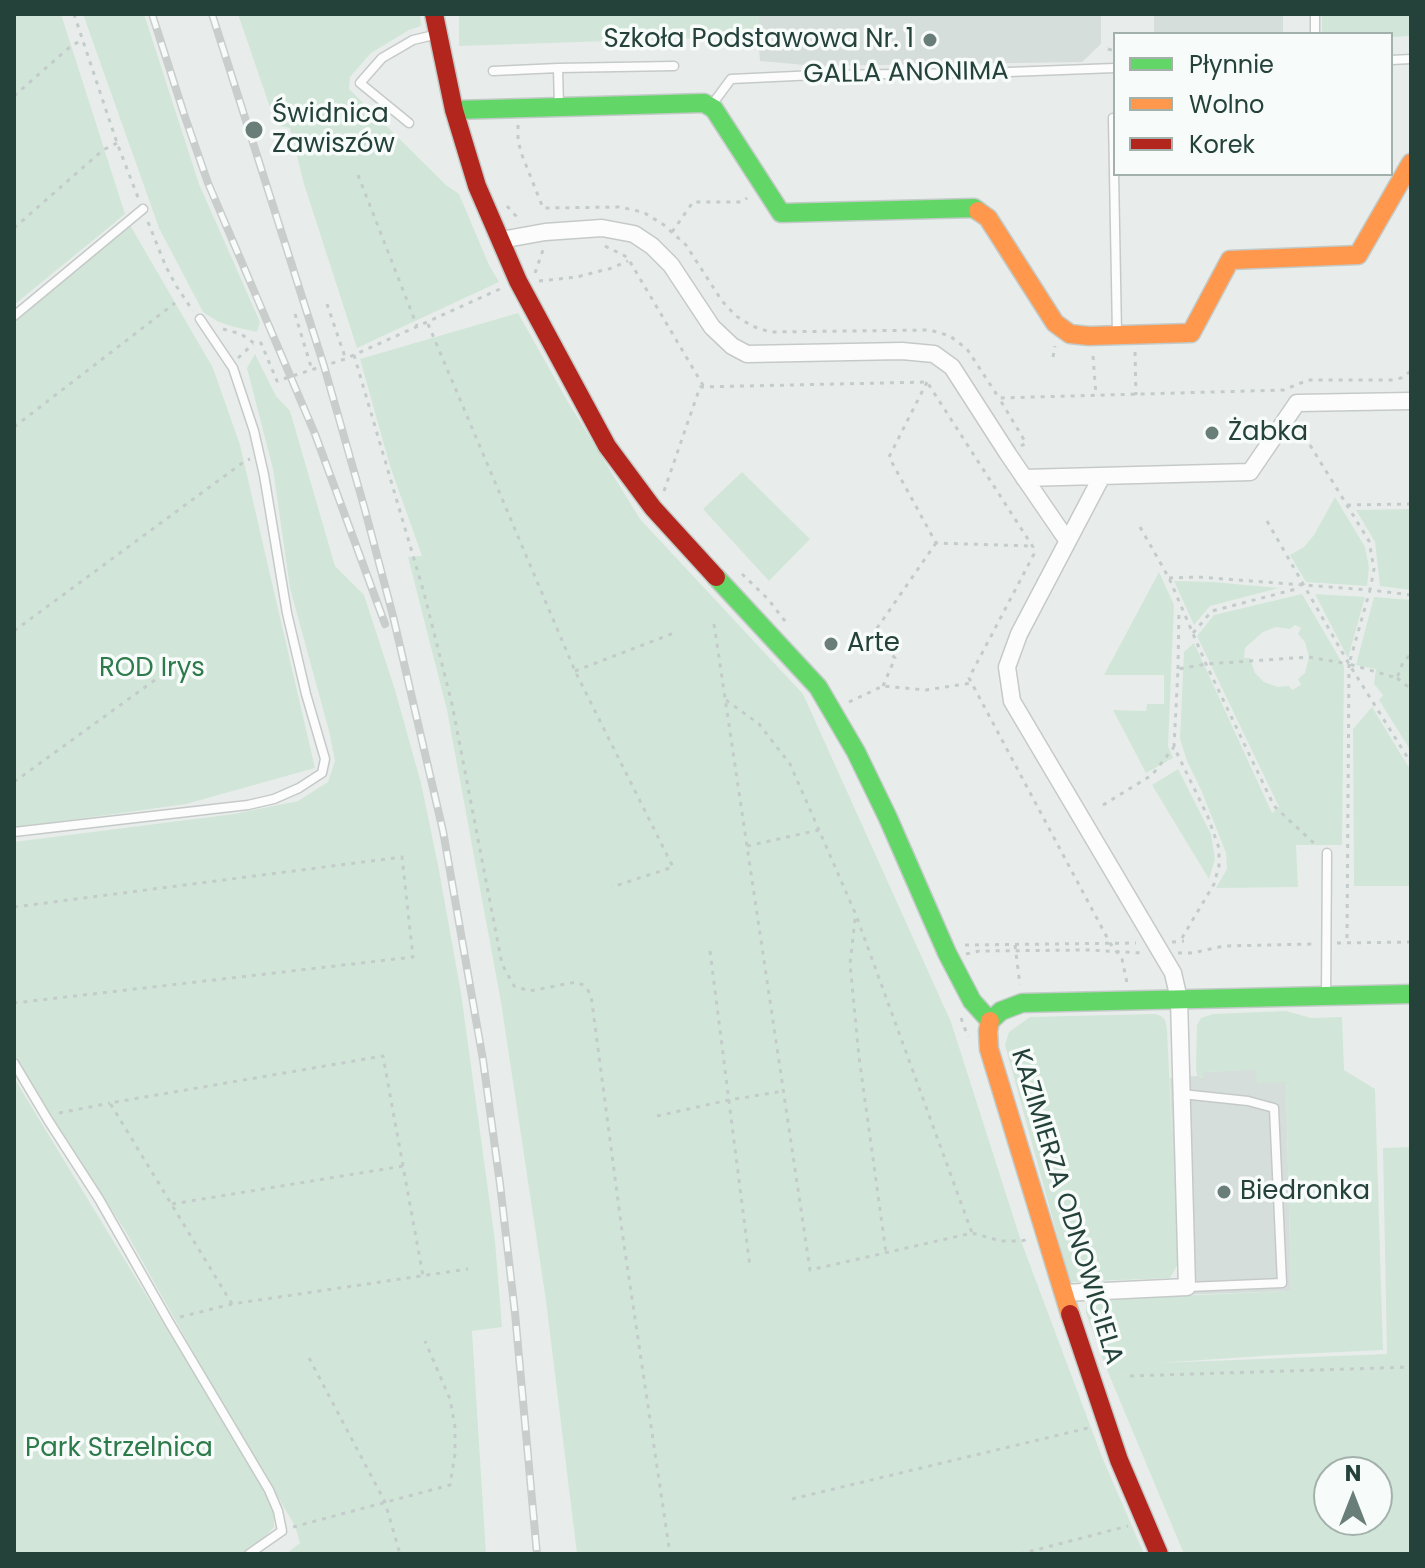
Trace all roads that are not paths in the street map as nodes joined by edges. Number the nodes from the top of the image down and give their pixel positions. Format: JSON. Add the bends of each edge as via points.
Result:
{"nodes":[{"id":1,"x":434,"y":14,"type":"edge"},
{"id":2,"x":438,"y":34,"type":"junction"},
{"id":3,"x":674,"y":66,"type":"dead end"},
{"id":4,"x":558,"y":68,"type":"junction"},
{"id":5,"x":1113,"y":68,"type":"edge"},
{"id":6,"x":493,"y":71,"type":"dead end"},
{"id":7,"x":559,"y":107,"type":"junction"},
{"id":8,"x":710,"y":107,"type":"junction"},
{"id":9,"x":454,"y":110,"type":"junction"},
{"id":10,"x":409,"y":123,"type":"dead end"},
{"id":11,"x":1411,"y":163,"type":"edge"},
{"id":12,"x":1114,"y":176,"type":"edge"},
{"id":13,"x":143,"y":209,"type":"road end"},
{"id":14,"x":501,"y":240,"type":"junction"},
{"id":15,"x":14,"y":316,"type":"edge"},
{"id":16,"x":200,"y":319,"type":"road end"},
{"id":17,"x":1117,"y":335,"type":"junction"},
{"id":18,"x":1411,"y":401,"type":"edge"},
{"id":19,"x":1102,"y":476,"type":"junction"},
{"id":20,"x":1024,"y":478,"type":"junction"},
{"id":21,"x":1067,"y":540,"type":"junction"},
{"id":22,"x":14,"y":832,"type":"edge"},
{"id":23,"x":1327,"y":853,"type":"road end"},
{"id":24,"x":1411,"y":994,"type":"edge"},
{"id":25,"x":1326,"y":996,"type":"junction"},
{"id":26,"x":1179,"y":999,"type":"junction"},
{"id":27,"x":990,"y":1021,"type":"junction"},
{"id":28,"x":14,"y":1063,"type":"edge"},
{"id":29,"x":1182,"y":1094,"type":"junction"},
{"id":30,"x":1187,"y":1287,"type":"junction"},
{"id":31,"x":1063,"y":1293,"type":"junction"},
{"id":32,"x":249,"y":1554,"type":"edge"},
{"id":33,"x":1159,"y":1554,"type":"edge"}],
"edges":[{"from":1,"to":2,"type":"street","name":"KAZIMIERZA ODNOWICIELA"},
{"from":2,"to":9,"type":"street","name":"KAZIMIERZA ODNOWICIELA"},
{"from":2,"to":10,"type":"lane","via":[[413,40],[382,58],[360,83]]},
{"from":3,"to":4,"type":"lane"},
{"from":4,"to":6,"type":"lane"},
{"from":4,"to":7,"type":"lane"},
{"from":5,"to":8,"type":"lane","name":"GALLA ANONIMA","via":[[731,79]]},
{"from":7,"to":8,"type":"street"},
{"from":7,"to":9,"type":"street"},
{"from":8,"to":17,"type":"street","via":[[781,213],[974,208],[988,218],[1063,337]]},
{"from":9,"to":14,"type":"street","name":"KAZIMIERZA ODNOWICIELA","via":[[477,186]]},
{"from":11,"to":17,"type":"street","via":[[1358,255],[1230,260],[1191,333]]},
{"from":12,"to":17,"type":"lane"},
{"from":13,"to":15,"type":"lane"},
{"from":14,"to":20,"type":"street","via":[[602,228],[634,234],[671,265],[712,327],[747,354],[934,354],[952,367]]},
{"from":14,"to":27,"type":"street","name":"KAZIMIERZA ODNOWICIELA","via":[[526,276],[607,446],[653,508],[818,687],[856,752],[965,988]]},
{"from":16,"to":22,"type":"lane","via":[[233,368],[254,431],[287,613],[325,759],[322,773],[274,799],[248,805]]},
{"from":18,"to":19,"type":"street","via":[[1297,403],[1250,472]]},
{"from":19,"to":20,"type":"street"},
{"from":19,"to":21,"type":"street"},
{"from":20,"to":21,"type":"street"},
{"from":21,"to":26,"type":"street","via":[[1007,667],[1012,701],[1173,973]]},
{"from":23,"to":25,"type":"lane"},
{"from":24,"to":25,"type":"street"},
{"from":25,"to":26,"type":"street"},
{"from":26,"to":27,"type":"street","via":[[1022,1003]]},
{"from":26,"to":29,"type":"street"},
{"from":27,"to":31,"type":"street","name":"KAZIMIERZA ODNOWICIELA","via":[[989,1049]]},
{"from":28,"to":32,"type":"lane","via":[[269,1490],[282,1531]]},
{"from":29,"to":30,"type":"street"},
{"from":29,"to":30,"type":"lane","via":[[1274,1108],[1282,1283]]},
{"from":30,"to":31,"type":"street"},
{"from":31,"to":33,"type":"street","name":"KAZIMIERZA ODNOWICIELA","via":[[1119,1460]]}]}
